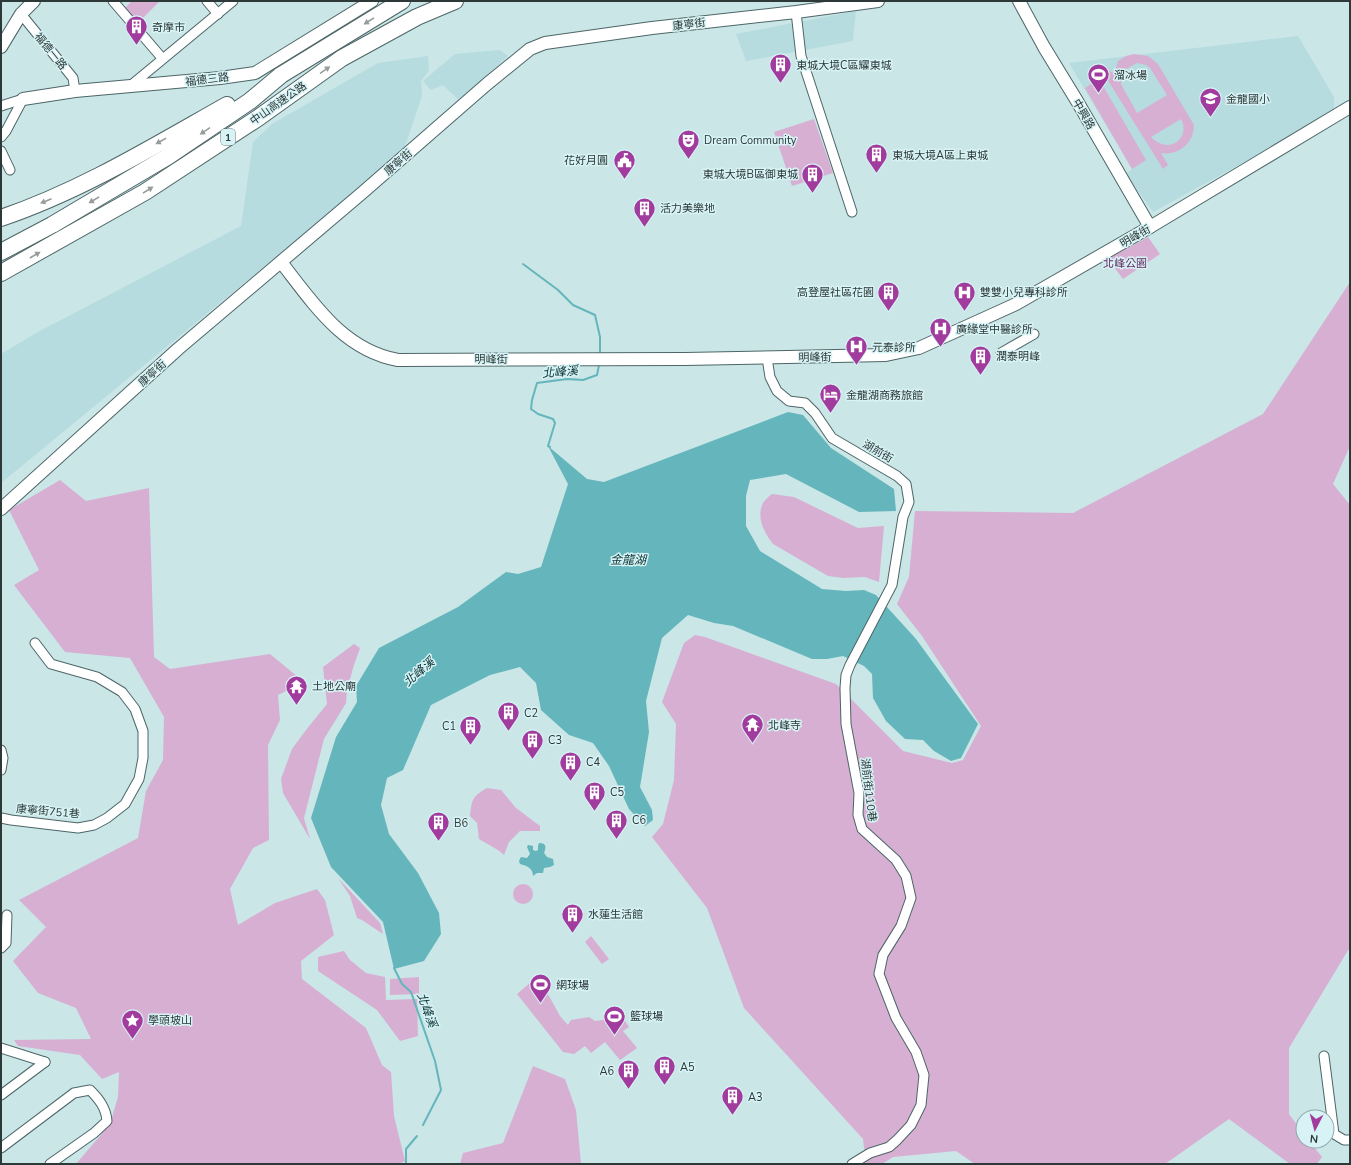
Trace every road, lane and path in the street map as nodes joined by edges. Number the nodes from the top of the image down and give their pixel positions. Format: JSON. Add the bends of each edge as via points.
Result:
{"nodes":[{"id":1,"x":34,"y":1,"type":"edge"},
{"id":2,"x":113,"y":1,"type":"edge"},
{"id":3,"x":207,"y":1,"type":"edge"},
{"id":4,"x":234,"y":1,"type":"edge"},
{"id":5,"x":372,"y":1,"type":"edge"},
{"id":6,"x":402,"y":1,"type":"edge"},
{"id":7,"x":455,"y":1,"type":"edge"},
{"id":8,"x":878,"y":1,"type":"edge"},
{"id":9,"x":1018,"y":1,"type":"edge"},
{"id":10,"x":796,"y":12,"type":"junction"},
{"id":11,"x":21,"y":14,"type":"junction"},
{"id":12,"x":218,"y":14,"type":"junction"},
{"id":13,"x":1,"y":47,"type":"edge"},
{"id":14,"x":162,"y":58,"type":"junction"},
{"id":15,"x":281,"y":75,"type":"junction"},
{"id":16,"x":129,"y":87,"type":"junction"},
{"id":17,"x":75,"y":91,"type":"junction"},
{"id":18,"x":23,"y":99,"type":"junction"},
{"id":19,"x":2,"y":104,"type":"edge"},
{"id":20,"x":1350,"y":107,"type":"edge"},
{"id":21,"x":1,"y":137,"type":"edge"},
{"id":22,"x":1,"y":151,"type":"edge"},
{"id":23,"x":10,"y":170,"type":"dead end"},
{"id":24,"x":852,"y":212,"type":"dead end"},
{"id":25,"x":1,"y":218,"type":"edge"},
{"id":26,"x":1150,"y":227,"type":"junction"},
{"id":27,"x":1,"y":252,"type":"edge"},
{"id":28,"x":281,"y":262,"type":"junction"},
{"id":29,"x":1,"y":273,"type":"edge"},
{"id":30,"x":1034,"y":334,"type":"dead end"},
{"id":31,"x":1001,"y":353,"type":"dead end"},
{"id":32,"x":767,"y":358,"type":"junction"},
{"id":33,"x":1,"y":509,"type":"edge"},
{"id":34,"x":885,"y":598,"type":"joint"},
{"id":35,"x":35,"y":643,"type":"dead end"},
{"id":36,"x":1,"y":750,"type":"edge"},
{"id":37,"x":1,"y":770,"type":"edge"},
{"id":38,"x":1,"y":818,"type":"edge"},
{"id":39,"x":8,"y":915,"type":"dead end"},
{"id":40,"x":1,"y":948,"type":"edge"},
{"id":41,"x":1,"y":1048,"type":"edge"},
{"id":42,"x":1324,"y":1056,"type":"dead end"},
{"id":43,"x":1,"y":1095,"type":"edge"},
{"id":44,"x":1350,"y":1140,"type":"edge"},
{"id":45,"x":1,"y":1148,"type":"edge"},
{"id":46,"x":50,"y":1164,"type":"edge"},
{"id":47,"x":852,"y":1164,"type":"edge"}],
"edges":[{"from":1,"to":11,"type":"street"},
{"from":2,"to":14,"type":"street"},
{"from":3,"to":12,"type":"street"},
{"from":4,"to":12,"type":"street"},
{"from":5,"to":16,"type":"street","name":"福德三路","via":[[255,73]]},
{"from":6,"to":15,"type":"highway","name":"中山高速公路","number":"1","one_way":true},
{"from":29,"to":7,"type":"highway","name":"中山高速公路","number":"1","one_way":true,"via":[[145,192],[258,118],[342,58],[417,17]]},
{"from":8,"to":10,"type":"street","name":"康寧街"},
{"from":9,"to":26,"type":"street","name":"中興路"},
{"from":10,"to":24,"type":"street","via":[[801,56]]},
{"from":10,"to":28,"type":"street","name":"康寧街","via":[[652,28],[537,45],[487,84]]},
{"from":11,"to":13,"type":"street"},
{"from":11,"to":17,"type":"street","name":"福德一路","via":[[73,78]]},
{"from":12,"to":14,"type":"street"},
{"from":14,"to":16,"type":"street"},
{"from":15,"to":25,"type":"highway","one_way":true,"via":[[74,189]]},
{"from":15,"to":27,"type":"highway","name":"中山高速公路","number":"1","one_way":true,"via":[[250,101],[167,156],[52,225]]},
{"from":16,"to":17,"type":"street","name":"福德三路"},
{"from":17,"to":18,"type":"street","name":"福德三路"},
{"from":18,"to":19,"type":"street"},
{"from":18,"to":21,"type":"street"},
{"from":20,"to":26,"type":"street","name":"明峰街"},
{"from":22,"to":23,"type":"street"},
{"from":26,"to":32,"type":"street","name":"明峰街","via":[[1016,304],[919,348],[886,355]]},
{"from":28,"to":32,"type":"street","name":"明峰街","via":[[319,312],[344,335],[361,346],[398,360]]},
{"from":28,"to":33,"type":"street","name":"康寧街","via":[[178,349]]},
{"from":30,"to":31,"type":"street"},
{"from":32,"to":34,"type":"street","name":"湖前街","via":[[770,377],[777,391],[789,401],[805,402],[832,438],[897,476],[906,484],[908,502],[903,517],[892,585]]},
{"from":34,"to":47,"type":"street","name":"湖前街110巷","via":[[846,675],[846,716],[859,793],[858,815],[862,829],[896,860],[906,876],[910,898],[901,926],[883,955],[879,974],[896,1018],[916,1052],[924,1075],[921,1105],[911,1125],[889,1147],[870,1153]]},
{"from":35,"to":38,"type":"street","name":"康寧街751巷","via":[[51,664],[97,676],[122,692],[135,710],[143,731],[143,758],[139,779],[125,804],[94,825],[78,828]]},
{"from":36,"to":37,"type":"street"},
{"from":39,"to":40,"type":"street","via":[[6,943]]},
{"from":41,"to":43,"type":"street","via":[[45,1062]]},
{"from":42,"to":44,"type":"street","via":[[1334,1134],[1344,1140]]},
{"from":45,"to":46,"type":"street","via":[[74,1093],[90,1090],[106,1112],[107,1121]]}]}
